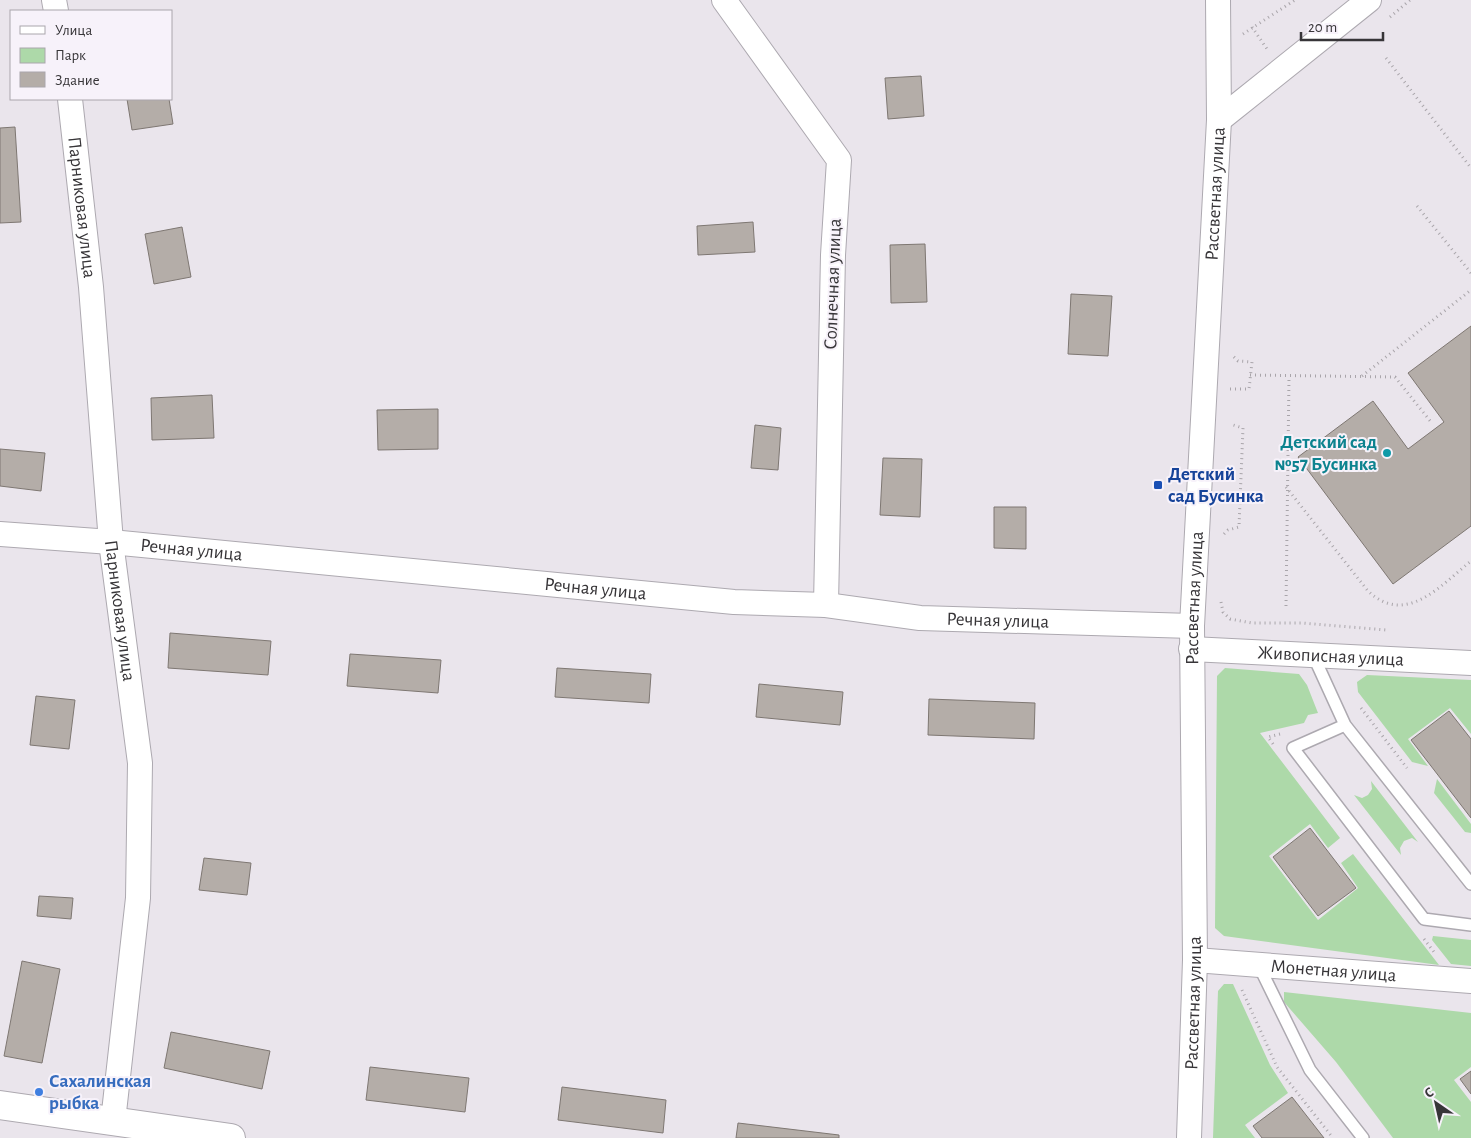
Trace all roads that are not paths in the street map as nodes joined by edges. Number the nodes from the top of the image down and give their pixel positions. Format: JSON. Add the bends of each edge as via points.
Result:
{"nodes":[{"id":1,"x":724,"y":0,"type":"edge"},
{"id":2,"x":1369,"y":0,"type":"edge"},
{"id":3,"x":1218,"y":11,"type":"edge"},
{"id":4,"x":70,"y":100,"type":"edge"},
{"id":5,"x":1219,"y":120,"type":"junction"},
{"id":6,"x":0,"y":534,"type":"edge"},
{"id":7,"x":111,"y":542,"type":"junction"},
{"id":8,"x":826,"y":605,"type":"junction"},
{"id":9,"x":1192,"y":626,"type":"junction"},
{"id":10,"x":1191,"y":649,"type":"junction"},
{"id":11,"x":1313,"y":655,"type":"junction"},
{"id":12,"x":1471,"y":663,"type":"edge"},
{"id":13,"x":1345,"y":726,"type":"junction"},
{"id":14,"x":1471,"y":884,"type":"edge"},
{"id":15,"x":1471,"y":925,"type":"edge"},
{"id":16,"x":1195,"y":960,"type":"junction"},
{"id":17,"x":1259,"y":966,"type":"junction"},
{"id":18,"x":1471,"y":982,"type":"edge"},
{"id":19,"x":0,"y":1104,"type":"edge"},
{"id":20,"x":113,"y":1121,"type":"junction"},
{"id":21,"x":231,"y":1138,"type":"edge"},
{"id":22,"x":1189,"y":1138,"type":"edge"},
{"id":23,"x":1363,"y":1138,"type":"edge"}],
"edges":[{"from":1,"to":8,"type":"street","name":"Солнечная улица","via":[[839,160]]},
{"from":2,"to":5,"type":"street"},
{"from":3,"to":5,"type":"street","name":"Рассветная улица"},
{"from":4,"to":7,"type":"street","name":"Парниковая улица","via":[[91,286]]},
{"from":5,"to":9,"type":"street","name":"Рассветная улица"},
{"from":6,"to":7,"type":"street","name":"Речная улица"},
{"from":7,"to":8,"type":"street","name":"Речная улица","via":[[734,602]]},
{"from":7,"to":20,"type":"street","name":"Парниковая улица","via":[[140,763],[138,898]]},
{"from":8,"to":9,"type":"street","name":"Речная улица","via":[[920,618]]},
{"from":9,"to":10,"type":"street","name":"Рассветная улица"},
{"from":10,"to":11,"type":"street","name":"Живописная улица"},
{"from":10,"to":16,"type":"street","name":"Рассветная улица"},
{"from":11,"to":12,"type":"street","name":"Живописная улица"},
{"from":11,"to":13,"type":"lane"},
{"from":13,"to":14,"type":"lane"},
{"from":13,"to":15,"type":"lane","via":[[1293,748],[1424,919]]},
{"from":16,"to":17,"type":"street","name":"Монетная улица"},
{"from":16,"to":22,"type":"street","name":"Рассветная улица"},
{"from":17,"to":18,"type":"street","name":"Монетная улица"},
{"from":17,"to":23,"type":"lane","via":[[1310,1070]]},
{"from":19,"to":20,"type":"street"},
{"from":20,"to":21,"type":"street"}]}
